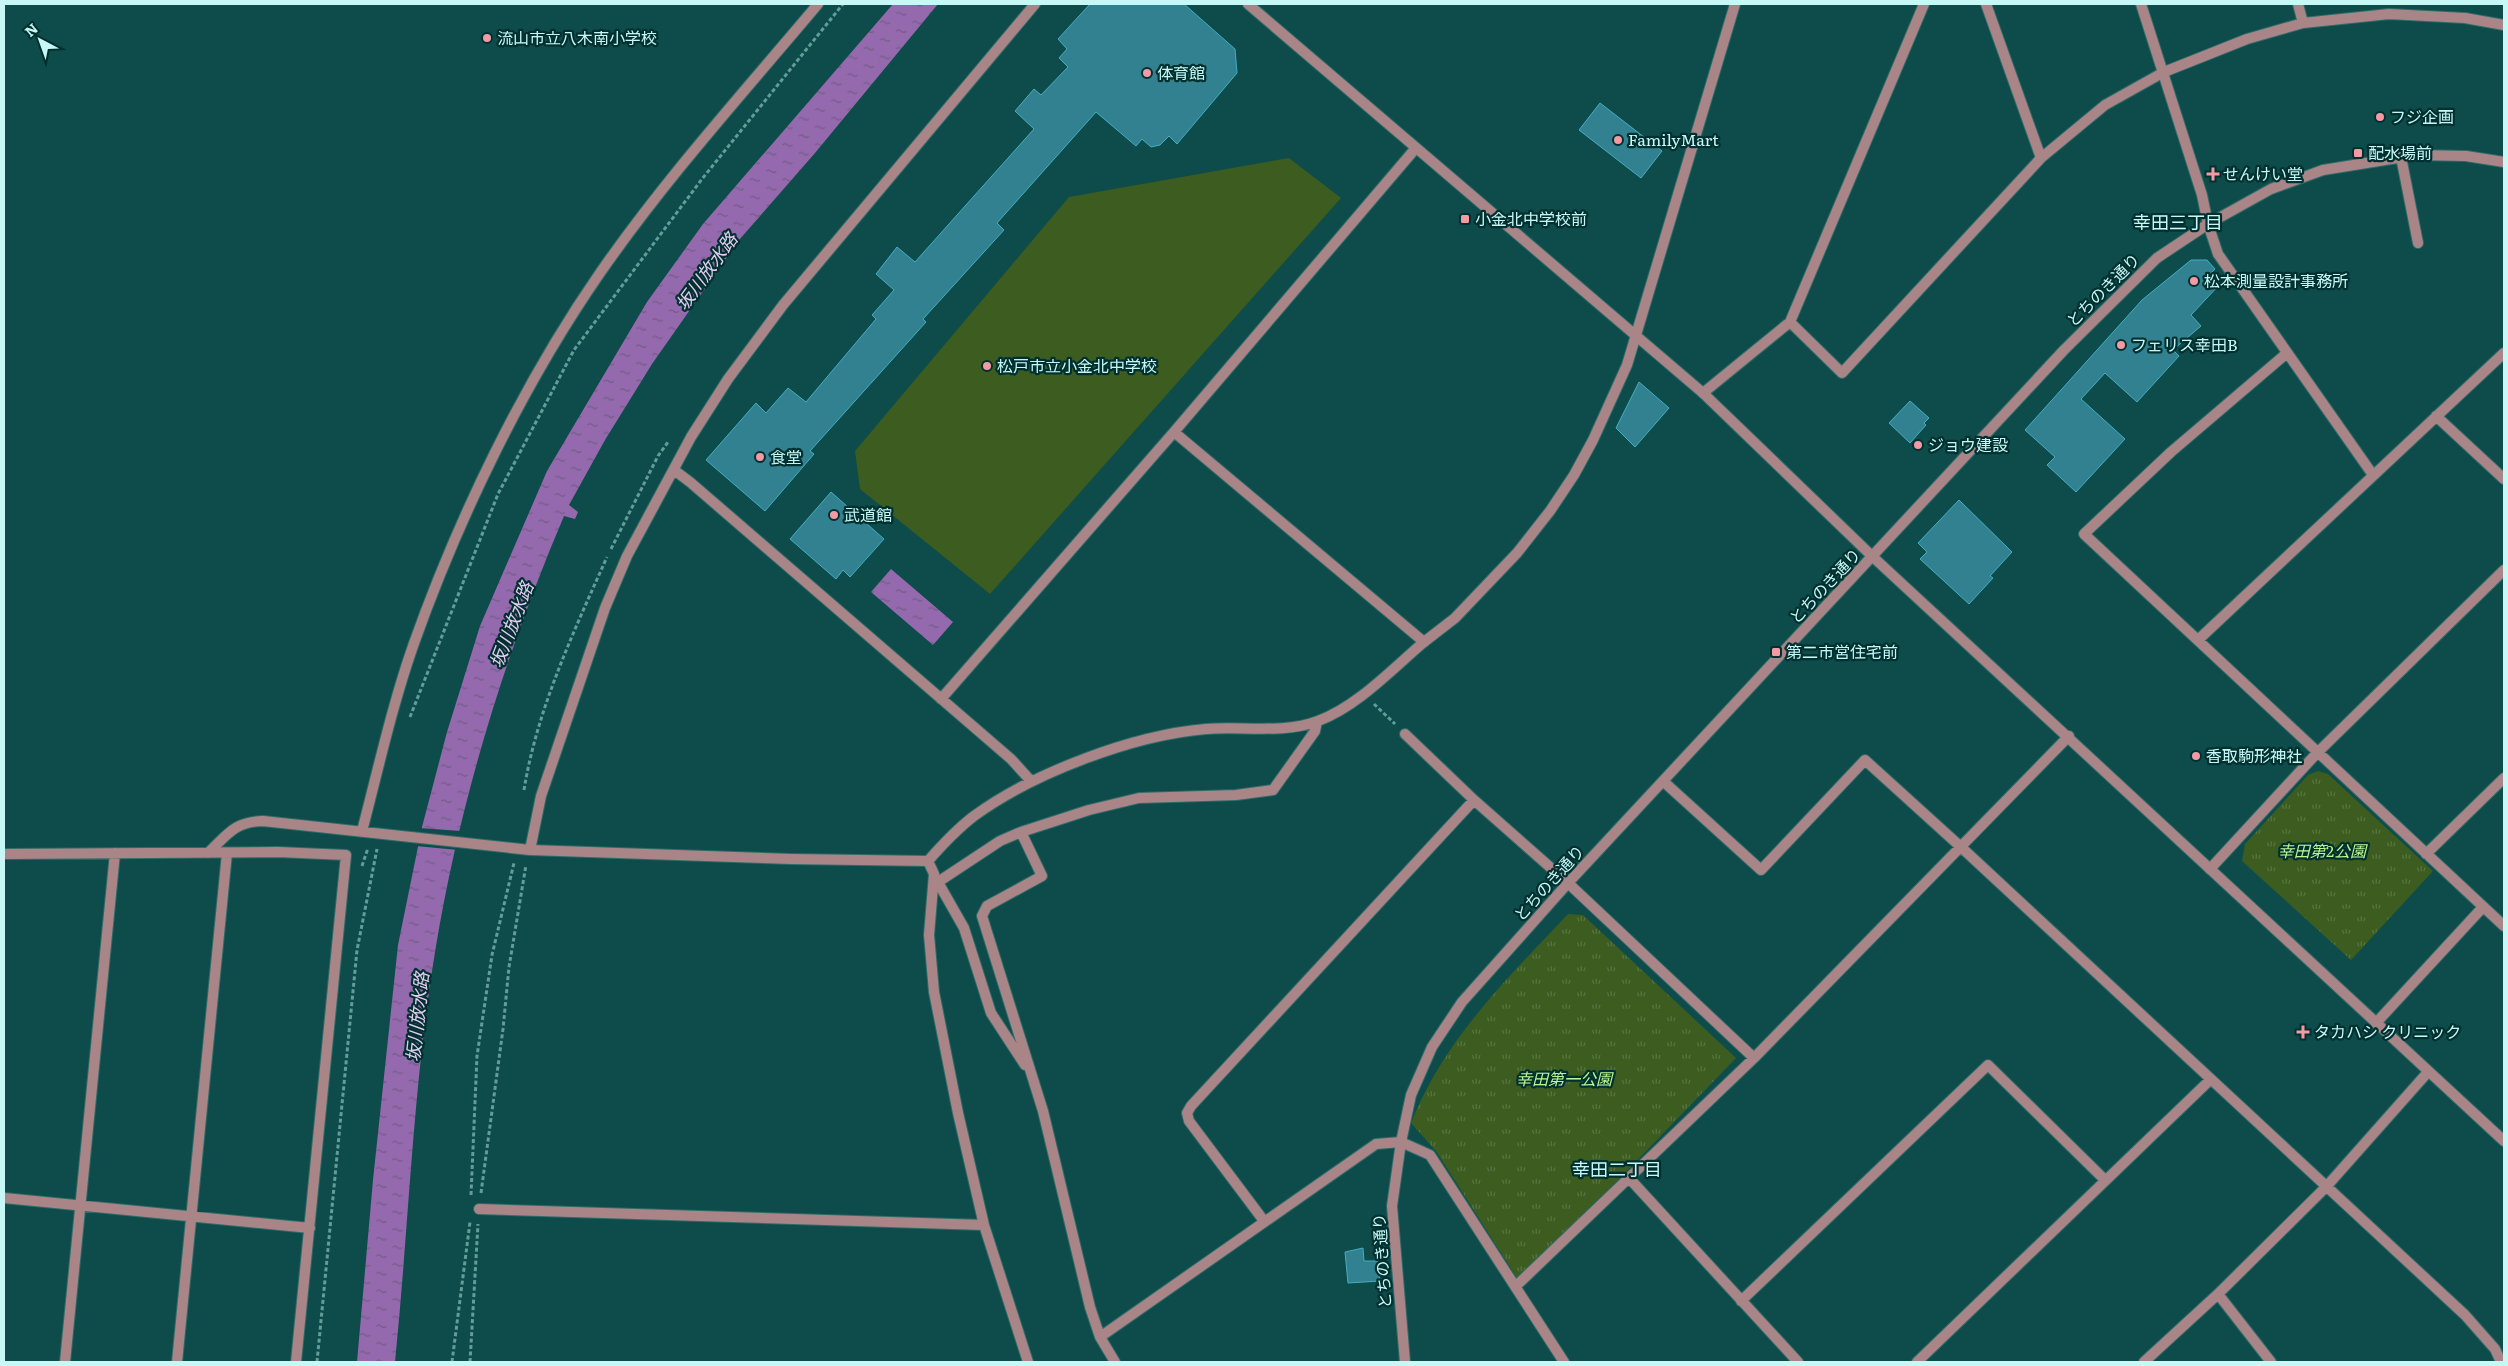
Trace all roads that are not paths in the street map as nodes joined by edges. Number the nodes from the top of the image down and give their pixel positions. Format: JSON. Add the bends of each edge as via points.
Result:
{"nodes":[{"id":1,"x":818,"y":4,"type":"edge"},
{"id":2,"x":1035,"y":4,"type":"edge"},
{"id":3,"x":1248,"y":4,"type":"edge"},
{"id":4,"x":1735,"y":4,"type":"edge"},
{"id":5,"x":1924,"y":4,"type":"edge"},
{"id":6,"x":1986,"y":4,"type":"edge"},
{"id":7,"x":2142,"y":4,"type":"edge"},
{"id":8,"x":2298,"y":4,"type":"edge"},
{"id":9,"x":2303,"y":23,"type":"junction"},
{"id":10,"x":2504,"y":25,"type":"edge"},
{"id":11,"x":2164,"y":72,"type":"junction"},
{"id":12,"x":1415,"y":149,"type":"junction"},
{"id":13,"x":2401,"y":157,"type":"junction"},
{"id":14,"x":2041,"y":158,"type":"junction"},
{"id":15,"x":2504,"y":162,"type":"edge"},
{"id":16,"x":2208,"y":224,"type":"junction"},
{"id":17,"x":2418,"y":243,"type":"dead end"},
{"id":18,"x":1790,"y":322,"type":"junction"},
{"id":19,"x":1636,"y":334,"type":"junction"},
{"id":20,"x":2287,"y":353,"type":"junction"},
{"id":21,"x":2504,"y":353,"type":"edge"},
{"id":22,"x":1703,"y":393,"type":"junction"},
{"id":23,"x":2436,"y":416,"type":"junction"},
{"id":24,"x":1174,"y":432,"type":"junction"},
{"id":25,"x":674,"y":470,"type":"junction"},
{"id":26,"x":2373,"y":475,"type":"junction"},
{"id":27,"x":2504,"y":479,"type":"edge"},
{"id":28,"x":1873,"y":557,"type":"junction"},
{"id":29,"x":2504,"y":570,"type":"edge"},
{"id":30,"x":2198,"y":640,"type":"junction"},
{"id":31,"x":1424,"y":642,"type":"junction"},
{"id":32,"x":941,"y":699,"type":"junction"},
{"id":33,"x":1317,"y":722,"type":"junction"},
{"id":34,"x":1405,"y":734,"type":"road end"},
{"id":35,"x":2069,"y":736,"type":"junction"},
{"id":36,"x":2317,"y":752,"type":"junction"},
{"id":37,"x":2504,"y":778,"type":"edge"},
{"id":38,"x":1031,"y":781,"type":"junction"},
{"id":39,"x":1664,"y":782,"type":"junction"},
{"id":40,"x":1474,"y":800,"type":"junction"},
{"id":41,"x":362,"y":831,"type":"junction"},
{"id":42,"x":1021,"y":832,"type":"junction"},
{"id":43,"x":1962,"y":848,"type":"junction"},
{"id":44,"x":530,"y":850,"type":"junction"},
{"id":45,"x":115,"y":853,"type":"junction"},
{"id":46,"x":208,"y":853,"type":"junction"},
{"id":47,"x":227,"y":853,"type":"junction"},
{"id":48,"x":4,"y":854,"type":"edge"},
{"id":49,"x":2426,"y":854,"type":"junction"},
{"id":50,"x":928,"y":861,"type":"junction"},
{"id":51,"x":2210,"y":869,"type":"junction"},
{"id":52,"x":936,"y":878,"type":"junction"},
{"id":53,"x":1568,"y":883,"type":"junction"},
{"id":54,"x":2483,"y":907,"type":"junction"},
{"id":55,"x":2504,"y":926,"type":"edge"},
{"id":56,"x":2376,"y":1023,"type":"junction"},
{"id":57,"x":1754,"y":1058,"type":"junction"},
{"id":58,"x":2428,"y":1072,"type":"junction"},
{"id":59,"x":1031,"y":1076,"type":"junction"},
{"id":60,"x":2210,"y":1080,"type":"junction"},
{"id":61,"x":2504,"y":1141,"type":"edge"},
{"id":62,"x":1401,"y":1142,"type":"junction"},
{"id":63,"x":1628,"y":1178,"type":"junction"},
{"id":64,"x":2105,"y":1180,"type":"junction"},
{"id":65,"x":2326,"y":1187,"type":"junction"},
{"id":66,"x":4,"y":1198,"type":"edge"},
{"id":67,"x":82,"y":1204,"type":"junction"},
{"id":68,"x":473,"y":1208,"type":"road end"},
{"id":69,"x":192,"y":1215,"type":"junction"},
{"id":70,"x":1264,"y":1221,"type":"junction"},
{"id":71,"x":984,"y":1225,"type":"junction"},
{"id":72,"x":310,"y":1228,"type":"junction"},
{"id":73,"x":1516,"y":1286,"type":"junction"},
{"id":74,"x":2218,"y":1294,"type":"junction"},
{"id":75,"x":1741,"y":1301,"type":"junction"},
{"id":76,"x":1100,"y":1337,"type":"junction"},
{"id":77,"x":65,"y":1362,"type":"edge"},
{"id":78,"x":177,"y":1362,"type":"edge"},
{"id":79,"x":296,"y":1362,"type":"edge"},
{"id":80,"x":1028,"y":1362,"type":"edge"},
{"id":81,"x":1115,"y":1362,"type":"edge"},
{"id":82,"x":1405,"y":1362,"type":"edge"},
{"id":83,"x":1564,"y":1362,"type":"edge"},
{"id":84,"x":1798,"y":1362,"type":"edge"},
{"id":85,"x":1917,"y":1362,"type":"edge"},
{"id":86,"x":2144,"y":1362,"type":"edge"},
{"id":87,"x":2271,"y":1362,"type":"edge"},
{"id":88,"x":2501,"y":1362,"type":"edge"}],
"edges":[{"from":1,"to":41,"type":"street","via":[[667,184],[600,273],[545,360],[452,545],[412,648]]},
{"from":2,"to":25,"type":"street","via":[[783,305],[723,387],[691,436]]},
{"from":3,"to":12,"type":"street"},
{"from":4,"to":19,"type":"street"},
{"from":5,"to":18,"type":"street"},
{"from":6,"to":14,"type":"street"},
{"from":7,"to":11,"type":"street"},
{"from":8,"to":9,"type":"street"},
{"from":9,"to":10,"type":"street","via":[[2389,14],[2465,18]]},
{"from":9,"to":11,"type":"street","via":[[2247,39]]},
{"from":11,"to":14,"type":"street","via":[[2105,105]]},
{"from":11,"to":16,"type":"street"},
{"from":12,"to":19,"type":"street"},
{"from":12,"to":24,"type":"street"},
{"from":13,"to":15,"type":"street","name":"とちのき通り","via":[[2466,156]]},
{"from":13,"to":16,"type":"street","name":"とちのき通り","via":[[2324,170],[2271,189]]},
{"from":13,"to":17,"type":"street"},
{"from":14,"to":18,"type":"street","via":[[1842,373]]},
{"from":16,"to":20,"type":"street","via":[[2218,254]]},
{"from":16,"to":28,"type":"street","name":"とちのき通り","via":[[2157,258],[2071,343]]},
{"from":18,"to":22,"type":"street"},
{"from":19,"to":22,"type":"street"},
{"from":19,"to":31,"type":"street","via":[[1606,414],[1574,476],[1550,512],[1488,584],[1455,618]]},
{"from":20,"to":26,"type":"street"},
{"from":20,"to":30,"type":"street","via":[[2171,452],[2084,534]]},
{"from":21,"to":23,"type":"street"},
{"from":22,"to":28,"type":"street"},
{"from":23,"to":26,"type":"street"},
{"from":23,"to":27,"type":"street"},
{"from":24,"to":31,"type":"street"},
{"from":24,"to":32,"type":"street"},
{"from":25,"to":32,"type":"street"},
{"from":25,"to":44,"type":"street","via":[[627,556],[605,608],[541,796]]},
{"from":26,"to":30,"type":"street"},
{"from":28,"to":35,"type":"street"},
{"from":28,"to":39,"type":"street","name":"とちのき通り"},
{"from":29,"to":36,"type":"street"},
{"from":30,"to":36,"type":"street"},
{"from":31,"to":33,"type":"street","via":[[1363,693]]},
{"from":32,"to":38,"type":"street","via":[[1011,759]]},
{"from":33,"to":38,"type":"street","via":[[1173,734],[1092,757]]},
{"from":33,"to":42,"type":"street","via":[[1315,731],[1273,790],[1236,795],[1139,798]]},
{"from":34,"to":40,"type":"street"},
{"from":35,"to":43,"type":"street"},
{"from":35,"to":51,"type":"street"},
{"from":36,"to":49,"type":"street"},
{"from":36,"to":51,"type":"street"},
{"from":37,"to":49,"type":"street"},
{"from":38,"to":50,"type":"street","via":[[973,817]]},
{"from":39,"to":43,"type":"street","via":[[1761,870],[1865,760]]},
{"from":39,"to":53,"type":"street","name":"とちのき通り"},
{"from":40,"to":53,"type":"street"},
{"from":40,"to":70,"type":"street","via":[[1187,1113],[1189,1121]]},
{"from":41,"to":44,"type":"street"},
{"from":41,"to":46,"type":"street","via":[[244,822]]},
{"from":42,"to":52,"type":"street"},
{"from":42,"to":59,"type":"street","via":[[1042,876],[987,906],[982,916]]},
{"from":43,"to":57,"type":"street"},
{"from":43,"to":60,"type":"street"},
{"from":44,"to":50,"type":"street"},
{"from":45,"to":46,"type":"street"},
{"from":45,"to":48,"type":"street"},
{"from":45,"to":67,"type":"street"},
{"from":46,"to":47,"type":"street"},
{"from":47,"to":69,"type":"street"},
{"from":47,"to":72,"type":"street","via":[[346,855]]},
{"from":49,"to":54,"type":"street"},
{"from":50,"to":52,"type":"street"},
{"from":51,"to":56,"type":"street"},
{"from":52,"to":59,"type":"street","via":[[964,928],[991,1013]]},
{"from":52,"to":71,"type":"street","via":[[929,935],[934,992]]},
{"from":53,"to":57,"type":"street"},
{"from":53,"to":62,"type":"street","name":"とちのき通り","via":[[1462,1002],[1432,1047],[1412,1095]]},
{"from":54,"to":55,"type":"street"},
{"from":54,"to":56,"type":"street"},
{"from":56,"to":58,"type":"street"},
{"from":57,"to":63,"type":"street"},
{"from":58,"to":61,"type":"street"},
{"from":58,"to":65,"type":"street"},
{"from":59,"to":76,"type":"street","via":[[1043,1110]]},
{"from":60,"to":64,"type":"street"},
{"from":60,"to":65,"type":"street"},
{"from":62,"to":70,"type":"street","via":[[1376,1144]]},
{"from":62,"to":73,"type":"street","via":[[1430,1154]]},
{"from":62,"to":82,"type":"street","name":"とちのき通り","via":[[1392,1206]]},
{"from":63,"to":73,"type":"street"},
{"from":63,"to":75,"type":"street"},
{"from":64,"to":75,"type":"street","via":[[1988,1065]]},
{"from":64,"to":85,"type":"street"},
{"from":65,"to":74,"type":"street"},
{"from":65,"to":88,"type":"street","via":[[2465,1315],[2495,1349]]},
{"from":66,"to":67,"type":"street"},
{"from":67,"to":69,"type":"street"},
{"from":67,"to":77,"type":"street"},
{"from":68,"to":71,"type":"street"},
{"from":69,"to":72,"type":"street"},
{"from":69,"to":78,"type":"street"},
{"from":70,"to":76,"type":"street"},
{"from":71,"to":80,"type":"street"},
{"from":72,"to":79,"type":"street"},
{"from":73,"to":83,"type":"street"},
{"from":74,"to":86,"type":"street"},
{"from":74,"to":87,"type":"street"},
{"from":75,"to":84,"type":"street"},
{"from":76,"to":81,"type":"street"}]}
